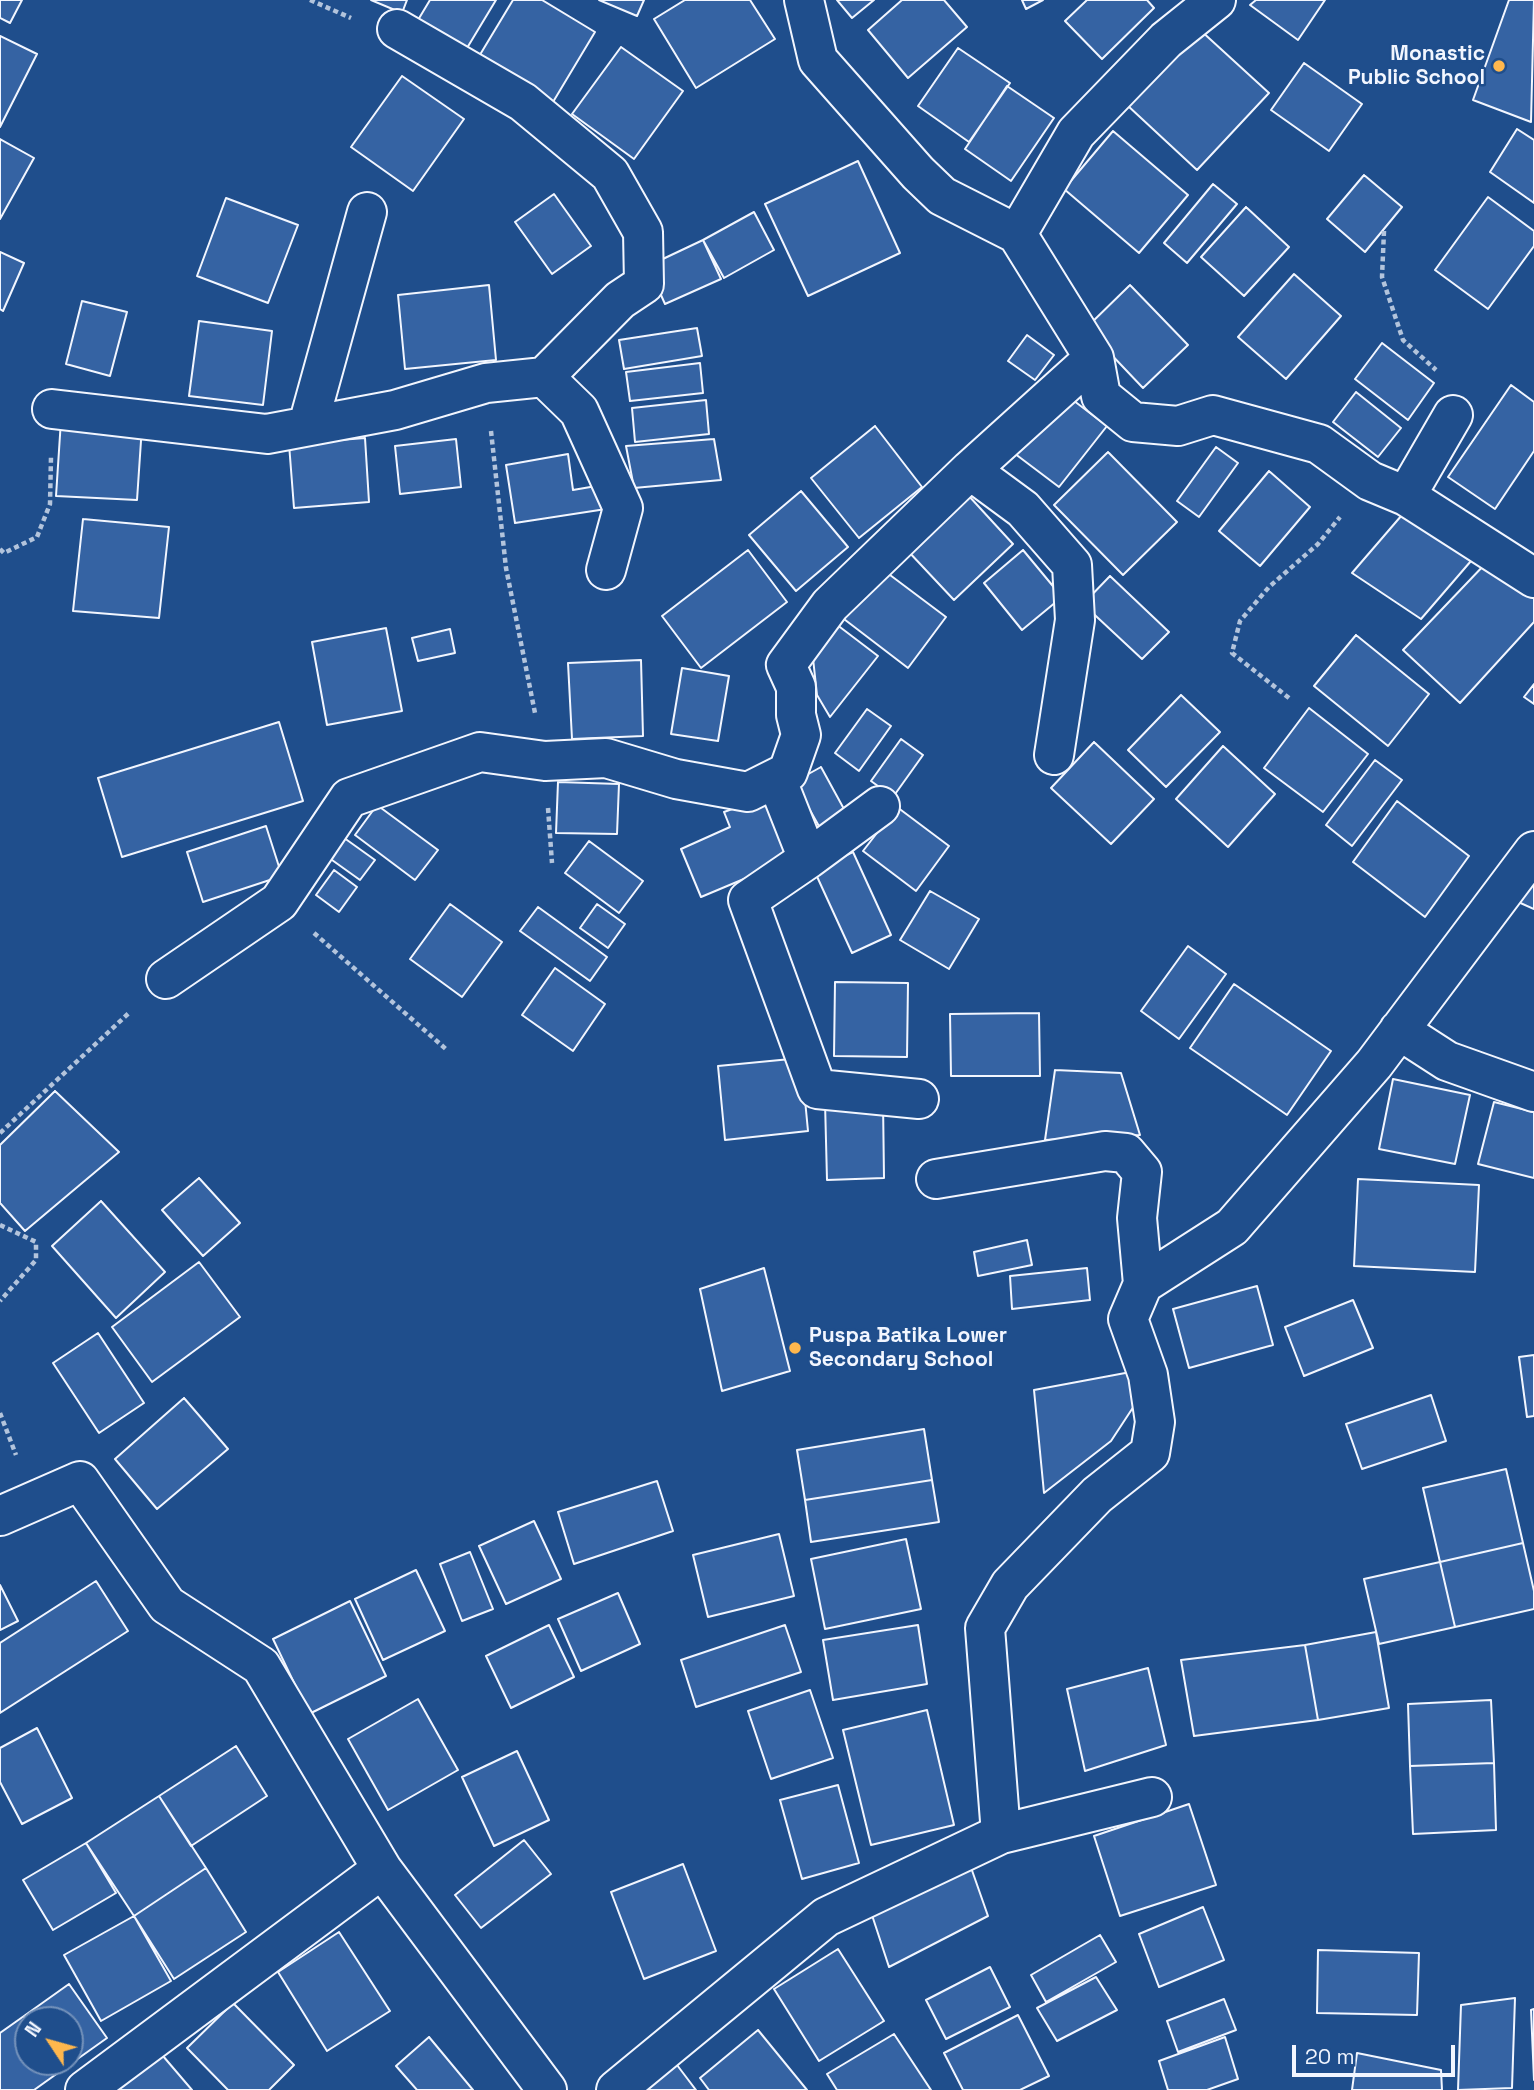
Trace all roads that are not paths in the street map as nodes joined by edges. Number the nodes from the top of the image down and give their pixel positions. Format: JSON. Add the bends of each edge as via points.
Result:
{"nodes":[{"id":1,"x":804,"y":0,"type":"edge"},
{"id":2,"x":1216,"y":0,"type":"edge"},
{"id":3,"x":397,"y":29,"type":"dead end"},
{"id":4,"x":367,"y":212,"type":"dead end"},
{"id":5,"x":1017,"y":234,"type":"junction"},
{"id":6,"x":1094,"y":358,"type":"junction"},
{"id":7,"x":544,"y":377,"type":"junction"},
{"id":8,"x":52,"y":409,"type":"road end"},
{"id":9,"x":1453,"y":415,"type":"road end"},
{"id":10,"x":308,"y":425,"type":"junction"},
{"id":11,"x":970,"y":470,"type":"junction"},
{"id":12,"x":1406,"y":496,"type":"junction"},
{"id":13,"x":606,"y":570,"type":"dead end"},
{"id":14,"x":1534,"y":578,"type":"edge"},
{"id":15,"x":1054,"y":755,"type":"dead end"},
{"id":16,"x":776,"y":778,"type":"junction"},
{"id":17,"x":880,"y":806,"type":"dead end"},
{"id":18,"x":1534,"y":851,"type":"edge"},
{"id":19,"x":808,"y":859,"type":"junction"},
{"id":20,"x":166,"y":979,"type":"road end"},
{"id":21,"x":1399,"y":1030,"type":"junction"},
{"id":22,"x":1534,"y":1092,"type":"edge"},
{"id":23,"x":919,"y":1099,"type":"dead end"},
{"id":24,"x":936,"y":1179,"type":"dead end"},
{"id":25,"x":1143,"y":1284,"type":"junction"},
{"id":26,"x":0,"y":1516,"type":"edge"},
{"id":27,"x":1152,"y":1797,"type":"dead end"},
{"id":28,"x":1001,"y":1834,"type":"junction"},
{"id":29,"x":382,"y":1869,"type":"junction"},
{"id":30,"x":85,"y":2090,"type":"edge"},
{"id":31,"x":547,"y":2090,"type":"edge"},
{"id":32,"x":616,"y":2090,"type":"edge"}],
"edges":[{"from":1,"to":5,"type":"street","via":[[818,60],[918,173],[942,196]]},
{"from":2,"to":5,"type":"street","via":[[1166,40],[1076,133]]},
{"from":3,"to":7,"type":"street","via":[[533,110],[610,174],[643,232],[644,284],[620,300]]},
{"from":4,"to":10,"type":"street"},
{"from":5,"to":6,"type":"street"},
{"from":6,"to":11,"type":"street"},
{"from":6,"to":12,"type":"street","via":[[1101,396],[1133,422],[1178,426],[1213,415],[1318,444],[1370,481]]},
{"from":7,"to":10,"type":"street","via":[[486,383],[395,410]]},
{"from":7,"to":13,"type":"street","via":[[579,411],[623,508]]},
{"from":8,"to":10,"type":"street","via":[[267,434]]},
{"from":9,"to":12,"type":"street"},
{"from":11,"to":15,"type":"street","via":[[1023,509],[1072,565],[1075,620]]},
{"from":11,"to":16,"type":"street","via":[[830,605],[786,664],[796,687],[801,735],[788,772]]},
{"from":12,"to":14,"type":"street"},
{"from":16,"to":19,"type":"street"},
{"from":16,"to":20,"type":"street","via":[[748,792],[676,779],[606,758],[545,761],[480,752],[349,798],[279,902]]},
{"from":17,"to":19,"type":"street"},
{"from":18,"to":21,"type":"street"},
{"from":19,"to":23,"type":"street","via":[[748,900],[817,1089]]},
{"from":21,"to":22,"type":"street","via":[[1447,1061]]},
{"from":21,"to":25,"type":"street","via":[[1374,1065],[1232,1227]]},
{"from":24,"to":25,"type":"street","via":[[1105,1151],[1126,1153],[1142,1172],[1137,1218]]},
{"from":25,"to":28,"type":"street","via":[[1128,1320],[1148,1375],[1156,1422],[1150,1453],[1097,1495],[1010,1585],[985,1628]]},
{"from":26,"to":29,"type":"street","via":[[80,1481],[167,1605],[261,1666]]},
{"from":27,"to":28,"type":"street"},
{"from":28,"to":32,"type":"street","via":[[827,1917]]},
{"from":29,"to":30,"type":"street"},
{"from":29,"to":31,"type":"street"}]}
